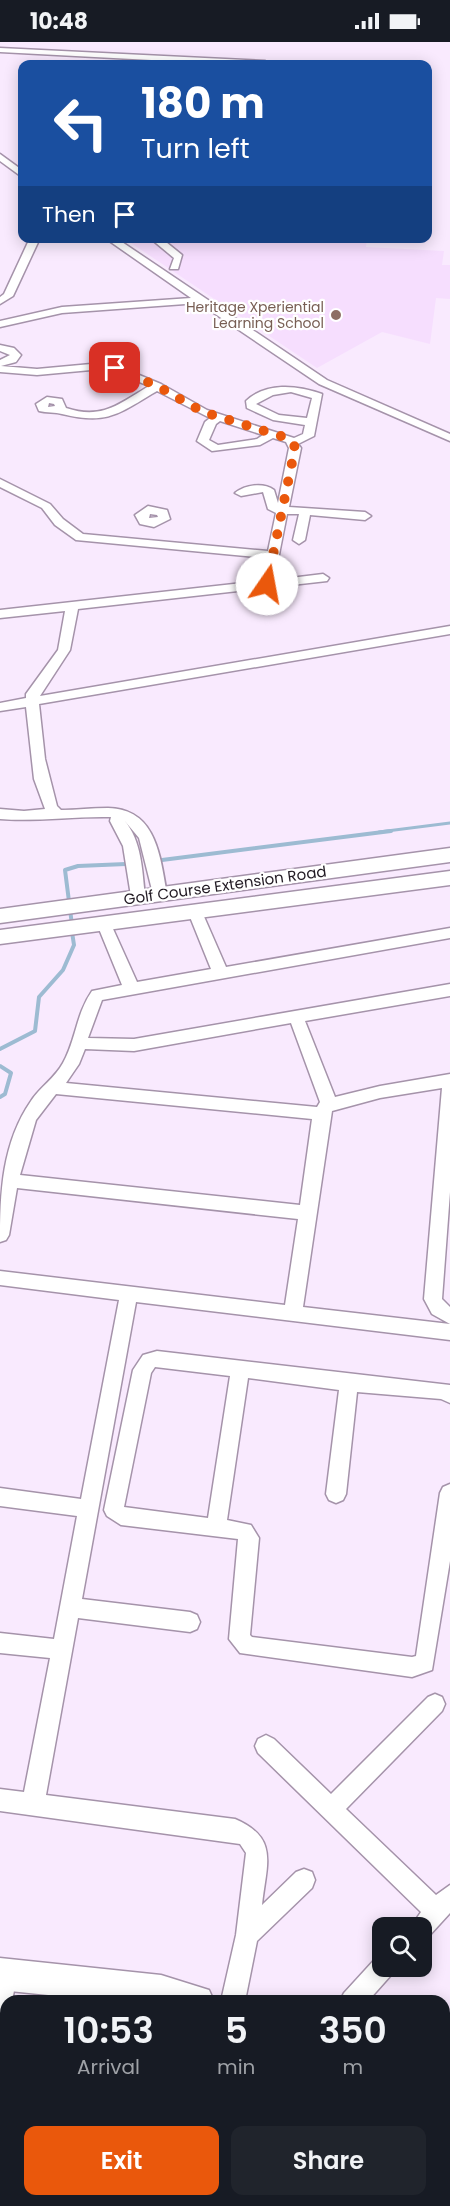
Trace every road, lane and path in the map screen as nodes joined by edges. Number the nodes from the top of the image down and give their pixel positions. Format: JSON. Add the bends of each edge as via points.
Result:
{"nodes":[{"id":1,"x":0,"y":50,"type":"edge"},
{"id":2,"x":154,"y":60,"type":"edge"},
{"id":3,"x":0,"y":157,"type":"edge"},
{"id":4,"x":18,"y":171,"type":"edge"},
{"id":5,"x":33,"y":243,"type":"edge"},
{"id":6,"x":116,"y":243,"type":"edge"},
{"id":7,"x":161,"y":243,"type":"edge"},
{"id":8,"x":174,"y":267,"type":"dead end"},
{"id":9,"x":200,"y":300,"type":"junction"},
{"id":10,"x":0,"y":301,"type":"edge"},
{"id":11,"x":0,"y":324,"type":"edge"},
{"id":12,"x":0,"y":348,"type":"edge"},
{"id":13,"x":0,"y":363,"type":"edge"},
{"id":14,"x":0,"y":369,"type":"edge"},
{"id":15,"x":157,"y":386,"type":"junction"},
{"id":16,"x":59,"y":409,"type":"dead end"},
{"id":17,"x":214,"y":421,"type":"junction"},
{"id":18,"x":312,"y":422,"type":"junction"},
{"id":19,"x":271,"y":434,"type":"junction"},
{"id":20,"x":450,"y":438,"type":"edge"},
{"id":21,"x":293,"y":442,"type":"junction"},
{"id":22,"x":254,"y":443,"type":"junction"},
{"id":23,"x":0,"y":482,"type":"edge"},
{"id":24,"x":241,"y":493,"type":"dead end"},
{"id":25,"x":282,"y":510,"type":"junction"},
{"id":26,"x":304,"y":512,"type":"junction"},
{"id":27,"x":365,"y":516,"type":"dead end"},
{"id":28,"x":158,"y":522,"type":"dead end"},
{"id":29,"x":299,"y":540,"type":"dead end"},
{"id":30,"x":164,"y":545,"type":"junction"},
{"id":31,"x":273,"y":555,"type":"junction"},
{"id":32,"x":323,"y":578,"type":"dead end"},
{"id":33,"x":267,"y":584,"type":"junction"},
{"id":34,"x":72,"y":606,"type":"junction"},
{"id":35,"x":0,"y":614,"type":"edge"},
{"id":36,"x":450,"y":630,"type":"edge"},
{"id":37,"x":32,"y":702,"type":"junction"},
{"id":38,"x":0,"y":707,"type":"edge"},
{"id":39,"x":52,"y":813,"type":"junction"},
{"id":40,"x":0,"y":814,"type":"edge"},
{"id":41,"x":118,"y":815,"type":"junction"},
{"id":42,"x":450,"y":855,"type":"edge"},
{"id":43,"x":450,"y":878,"type":"edge"},
{"id":44,"x":160,"y":894,"type":"junction"},
{"id":45,"x":138,"y":897,"type":"junction"},
{"id":46,"x":195,"y":912,"type":"junction"},
{"id":47,"x":0,"y":916,"type":"edge"},
{"id":48,"x":104,"y":924,"type":"junction"},
{"id":49,"x":450,"y":933,"type":"edge"},
{"id":50,"x":0,"y":937,"type":"edge"},
{"id":51,"x":220,"y":972,"type":"junction"},
{"id":52,"x":131,"y":987,"type":"junction"},
{"id":53,"x":450,"y":990,"type":"edge"},
{"id":54,"x":296,"y":1017,"type":"junction"},
{"id":55,"x":78,"y":1043,"type":"junction"},
{"id":56,"x":450,"y":1082,"type":"edge"},
{"id":57,"x":55,"y":1088,"type":"junction"},
{"id":58,"x":325,"y":1110,"type":"junction"},
{"id":59,"x":12,"y":1180,"type":"junction"},
{"id":60,"x":307,"y":1213,"type":"junction"},
{"id":61,"x":0,"y":1235,"type":"edge"},
{"id":62,"x":0,"y":1278,"type":"edge"},
{"id":63,"x":129,"y":1294,"type":"junction"},
{"id":64,"x":293,"y":1314,"type":"junction"},
{"id":65,"x":450,"y":1316,"type":"edge"},
{"id":66,"x":450,"y":1332,"type":"edge"},
{"id":67,"x":240,"y":1371,"type":"junction"},
{"id":68,"x":349,"y":1383,"type":"junction"},
{"id":69,"x":450,"y":1395,"type":"edge"},
{"id":70,"x":450,"y":1492,"type":"edge"},
{"id":71,"x":336,"y":1494,"type":"dead end"},
{"id":72,"x":0,"y":1497,"type":"edge"},
{"id":73,"x":88,"y":1509,"type":"junction"},
{"id":74,"x":216,"y":1528,"type":"junction"},
{"id":75,"x":69,"y":1607,"type":"junction"},
{"id":76,"x":190,"y":1622,"type":"dead end"},
{"id":77,"x":0,"y":1643,"type":"edge"},
{"id":78,"x":62,"y":1650,"type":"junction"},
{"id":79,"x":435,"y":1704,"type":"dead end"},
{"id":80,"x":266,"y":1746,"type":"dead end"},
{"id":81,"x":0,"y":1800,"type":"edge"},
{"id":82,"x":33,"y":1804,"type":"junction"},
{"id":83,"x":331,"y":1809,"type":"junction"},
{"id":84,"x":304,"y":1880,"type":"dead end"},
{"id":85,"x":436,"y":1912,"type":"edge"},
{"id":86,"x":247,"y":1935,"type":"junction"},
{"id":87,"x":3,"y":1975,"type":"edge"},
{"id":88,"x":374,"y":1977,"type":"edge"},
{"id":89,"x":1,"y":1995,"type":"edge"},
{"id":90,"x":176,"y":1995,"type":"edge"},
{"id":91,"x":234,"y":1995,"type":"edge"},
{"id":92,"x":357,"y":1995,"type":"edge"}],
"edges":[{"from":1,"to":2,"type":"street"},
{"from":3,"to":4,"type":"street"},
{"from":5,"to":10,"type":"street","via":[[9,296]]},
{"from":6,"to":9,"type":"street"},
{"from":7,"to":8,"type":"street","via":[[179,257]]},
{"from":9,"to":11,"type":"street","via":[[62,310]]},
{"from":9,"to":20,"type":"street","via":[[323,382]]},
{"from":12,"to":13,"type":"street","via":[[16,355]]},
{"from":14,"to":15,"type":"street","via":[[37,372],[108,366]]},
{"from":15,"to":16,"type":"street","via":[[95,418],[78,417]]},
{"from":15,"to":17,"type":"street"},
{"from":17,"to":19,"type":"street"},
{"from":17,"to":22,"type":"street","via":[[246,434]]},
{"from":17,"to":22,"type":"street","via":[[202,441],[208,446],[225,449]]},
{"from":18,"to":18,"type":"street","via":[[318,396],[301,389],[278,389],[250,404],[277,418]]},
{"from":18,"to":21,"type":"street","via":[[308,436]]},
{"from":19,"to":21,"type":"street"},
{"from":19,"to":22,"type":"street"},
{"from":21,"to":25,"type":"street"},
{"from":23,"to":30,"type":"street","via":[[46,506],[59,522],[80,537]]},
{"from":24,"to":25,"type":"street","via":[[268,490],[272,507]]},
{"from":25,"to":26,"type":"street"},
{"from":25,"to":31,"type":"street"},
{"from":26,"to":27,"type":"street"},
{"from":26,"to":29,"type":"street"},
{"from":28,"to":30,"type":"street","via":[[163,527]]},
{"from":30,"to":31,"type":"street"},
{"from":31,"to":33,"type":"street"},
{"from":32,"to":33,"type":"street"},
{"from":33,"to":34,"type":"street"},
{"from":34,"to":35,"type":"street"},
{"from":34,"to":37,"type":"street","via":[[64,650],[36,688]]},
{"from":36,"to":37,"type":"street"},
{"from":37,"to":38,"type":"street"},
{"from":37,"to":39,"type":"street","via":[[35,746]]},
{"from":39,"to":40,"type":"street"},
{"from":39,"to":41,"type":"street"},
{"from":41,"to":44,"type":"street","via":[[128,815],[145,836]]},
{"from":41,"to":45,"type":"street","via":[[117,821],[126,829]]},
{"from":42,"to":44,"type":"main road","name":"Golf Course Extension Road"},
{"from":43,"to":46,"type":"main road","name":"Golf Course Extension Road"},
{"from":44,"to":45,"type":"main road","name":"Golf Course Extension Road"},
{"from":45,"to":47,"type":"main road","name":"Golf Course Extension Road"},
{"from":46,"to":48,"type":"main road","name":"Golf Course Extension Road"},
{"from":46,"to":51,"type":"street"},
{"from":48,"to":50,"type":"main road","name":"Golf Course Extension Road"},
{"from":48,"to":52,"type":"street"},
{"from":49,"to":51,"type":"street"},
{"from":51,"to":52,"type":"street"},
{"from":52,"to":55,"type":"street","via":[[98,995],[88,1011]]},
{"from":53,"to":54,"type":"street"},
{"from":54,"to":55,"type":"street","via":[[134,1045]]},
{"from":54,"to":58,"type":"street"},
{"from":55,"to":57,"type":"street"},
{"from":56,"to":58,"type":"street","via":[[380,1092]]},
{"from":56,"to":65,"type":"street","via":[[433,1299],[438,1309]]},
{"from":57,"to":58,"type":"street"},
{"from":57,"to":59,"type":"street","via":[[36,1106],[27,1124]]},
{"from":58,"to":60,"type":"street"},
{"from":59,"to":60,"type":"street"},
{"from":59,"to":61,"type":"street"},
{"from":60,"to":64,"type":"street"},
{"from":62,"to":63,"type":"street"},
{"from":63,"to":64,"type":"street"},
{"from":63,"to":73,"type":"street"},
{"from":64,"to":66,"type":"street"},
{"from":67,"to":68,"type":"street"},
{"from":67,"to":74,"type":"street"},
{"from":67,"to":74,"type":"street","via":[[149,1361],[142,1370],[114,1510],[121,1516]]},
{"from":68,"to":69,"type":"street","via":[[445,1391]]},
{"from":68,"to":71,"type":"street"},
{"from":70,"to":74,"type":"street","via":[[425,1663],[412,1667],[247,1646],[239,1639],[249,1538],[244,1531]]},
{"from":72,"to":73,"type":"street"},
{"from":73,"to":75,"type":"street"},
{"from":75,"to":76,"type":"street"},
{"from":75,"to":78,"type":"street"},
{"from":77,"to":78,"type":"street"},
{"from":78,"to":82,"type":"street"},
{"from":79,"to":83,"type":"street"},
{"from":80,"to":83,"type":"street"},
{"from":81,"to":82,"type":"street"},
{"from":82,"to":86,"type":"street","via":[[236,1830],[248,1836],[257,1851]]},
{"from":83,"to":85,"type":"street"},
{"from":84,"to":86,"type":"street"},
{"from":86,"to":91,"type":"street"},
{"from":87,"to":89,"type":"street"},
{"from":87,"to":90,"type":"main road"},
{"from":88,"to":92,"type":"street"}]}
